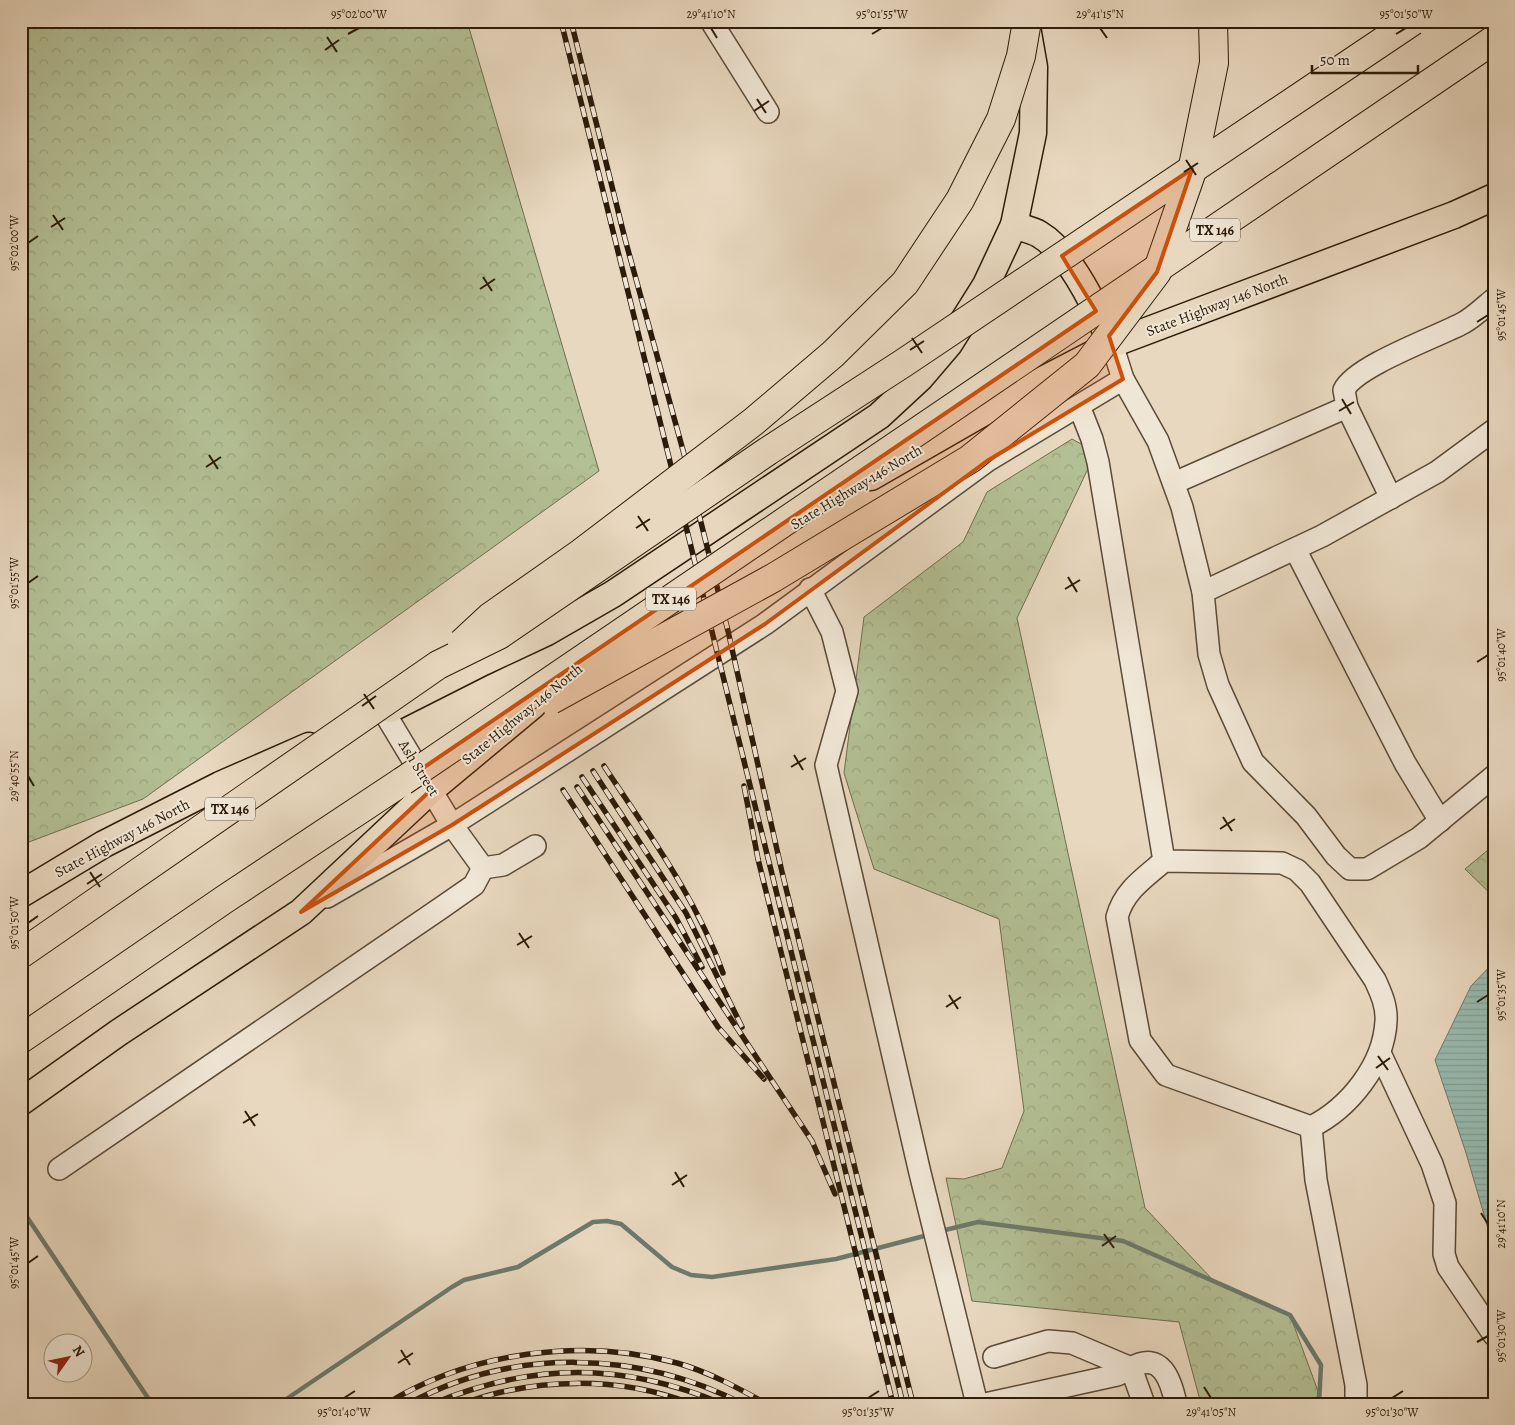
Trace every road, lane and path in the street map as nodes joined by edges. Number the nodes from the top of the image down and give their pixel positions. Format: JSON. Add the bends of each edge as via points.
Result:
{"nodes":[{"id":1,"x":711,"y":21,"type":"edge"},
{"id":2,"x":1027,"y":21,"type":"edge"},
{"id":3,"x":1213,"y":21,"type":"edge"},
{"id":4,"x":1413,"y":21,"type":"edge"},
{"id":5,"x":1493,"y":40,"type":"edge"},
{"id":6,"x":768,"y":112,"type":"dead end"},
{"id":7,"x":1494,"y":197,"type":"edge"},
{"id":8,"x":1014,"y":225,"type":"junction"},
{"id":9,"x":1494,"y":300,"type":"edge"},
{"id":10,"x":1112,"y":344,"type":"junction"},
{"id":11,"x":1123,"y":379,"type":"junction"},
{"id":12,"x":1079,"y":406,"type":"junction"},
{"id":13,"x":1347,"y":406,"type":"junction"},
{"id":14,"x":1492,"y":434,"type":"edge"},
{"id":15,"x":1174,"y":483,"type":"junction"},
{"id":16,"x":1392,"y":498,"type":"junction"},
{"id":17,"x":1295,"y":549,"type":"junction"},
{"id":18,"x":810,"y":589,"type":"junction"},
{"id":19,"x":1203,"y":592,"type":"junction"},
{"id":20,"x":438,"y":665,"type":"junction"},
{"id":21,"x":384,"y":712,"type":"junction"},
{"id":22,"x":1494,"y":776,"type":"edge"},
{"id":23,"x":404,"y":781,"type":"junction"},
{"id":24,"x":432,"y":789,"type":"junction"},
{"id":25,"x":1440,"y":821,"type":"junction"},
{"id":26,"x":452,"y":825,"type":"junction"},
{"id":27,"x":535,"y":846,"type":"dead end"},
{"id":28,"x":1164,"y":862,"type":"junction"},
{"id":29,"x":483,"y":868,"type":"junction"},
{"id":30,"x":21,"y":894,"type":"edge"},
{"id":31,"x":301,"y":912,"type":"junction"},
{"id":32,"x":21,"y":954,"type":"edge"},
{"id":33,"x":21,"y":1039,"type":"edge"},
{"id":34,"x":1380,"y":1053,"type":"junction"},
{"id":35,"x":21,"y":1102,"type":"edge"},
{"id":36,"x":1311,"y":1127,"type":"junction"},
{"id":37,"x":60,"y":1169,"type":"dead end"},
{"id":38,"x":1494,"y":1335,"type":"edge"},
{"id":39,"x":994,"y":1356,"type":"dead end"},
{"id":40,"x":1131,"y":1368,"type":"junction"},
{"id":41,"x":1015,"y":1401,"type":"edge"},
{"id":42,"x":977,"y":1404,"type":"edge"},
{"id":43,"x":985,"y":1404,"type":"edge"},
{"id":44,"x":1144,"y":1404,"type":"edge"},
{"id":45,"x":1176,"y":1404,"type":"edge"},
{"id":46,"x":1356,"y":1404,"type":"edge"}],
"edges":[{"from":1,"to":6,"type":"street"},
{"from":2,"to":8,"type":"main road","name":"State Highway 146 North","via":[[1034,67],[1033,133]]},
{"from":2,"to":20,"type":"highway","bridge":true,"via":[[1021,56],[1001,119],[960,200],[905,283],[833,354],[753,422],[581,553],[490,617]]},
{"from":3,"to":23,"type":"highway","bridge":true,"via":[[1214,63],[1192,171],[1156,272],[1088,365],[970,459],[772,578]]},
{"from":4,"to":20,"type":"highway","number":"TX 146","bridge":true,"via":[[905,362],[768,450],[499,635]]},
{"from":5,"to":23,"type":"highway","number":"TX 146","bridge":true},
{"from":7,"to":10,"type":"main road","name":"State Highway 146 North"},
{"from":8,"to":10,"type":"main road","via":[[1040,234],[1060,254],[1088,293]]},
{"from":8,"to":21,"type":"main road","name":"State Highway 146 North","via":[[986,285],[949,344],[920,378],[879,416],[613,594],[548,632]]},
{"from":9,"to":13,"type":"street","via":[[1466,322],[1352,379],[1344,390]]},
{"from":10,"to":11,"type":"street"},
{"from":10,"to":24,"type":"main road","name":"State Highway 146 North","via":[[903,458],[618,635]]},
{"from":11,"to":12,"type":"street","name":"State Highway 146 North"},
{"from":11,"to":15,"type":"street","via":[[1158,441]]},
{"from":12,"to":18,"type":"street","name":"State Highway 146 North","via":[[987,461]]},
{"from":12,"to":28,"type":"street","via":[[1098,462]]},
{"from":13,"to":15,"type":"street"},
{"from":13,"to":16,"type":"street"},
{"from":14,"to":16,"type":"street"},
{"from":15,"to":19,"type":"street"},
{"from":16,"to":17,"type":"street"},
{"from":17,"to":19,"type":"street"},
{"from":17,"to":25,"type":"street","via":[[1405,764]]},
{"from":18,"to":26,"type":"street","name":"State Highway 146 North","via":[[765,624]]},
{"from":18,"to":42,"type":"street","via":[[832,632],[847,691],[826,765]]},
{"from":19,"to":25,"type":"street","via":[[1209,654],[1218,685],[1253,762],[1306,816],[1336,856],[1350,869],[1367,869],[1419,838]]},
{"from":20,"to":32,"type":"highway","number":"TX 146","bridge":true},
{"from":21,"to":24,"type":"street","name":"Ash Street"},
{"from":21,"to":30,"type":"main road","name":"State Highway 146 North","via":[[212,790],[104,844]]},
{"from":22,"to":25,"type":"street"},
{"from":23,"to":33,"type":"highway","number":"TX 146"},
{"from":24,"to":26,"type":"street","name":"Ash Street"},
{"from":24,"to":31,"type":"main road","name":"State Highway 146 North"},
{"from":26,"to":29,"type":"street","name":"Ash Street"},
{"from":26,"to":31,"type":"street","name":"State Highway 146 North"},
{"from":27,"to":29,"type":"street","via":[[503,865]]},
{"from":28,"to":34,"type":"street","via":[[1282,863],[1297,870],[1310,883],[1375,980],[1383,998],[1386,1020]]},
{"from":28,"to":36,"type":"street","via":[[1128,892],[1117,917],[1140,1040],[1166,1075]]},
{"from":29,"to":37,"type":"street","via":[[474,885]]},
{"from":31,"to":35,"type":"main road","name":"State Highway 146 North"},
{"from":34,"to":36,"type":"street","via":[[1357,1091],[1327,1119]]},
{"from":34,"to":38,"type":"street","via":[[1432,1164],[1445,1203],[1444,1254],[1448,1267]]},
{"from":36,"to":46,"type":"street","via":[[1316,1180],[1356,1385]]},
{"from":39,"to":40,"type":"street","via":[[1048,1341],[1072,1343]]},
{"from":40,"to":41,"type":"street","via":[[1117,1375]]},
{"from":40,"to":44,"type":"street"},
{"from":40,"to":45,"type":"street","via":[[1140,1362],[1160,1366]]},
{"from":41,"to":43,"type":"street"}]}
